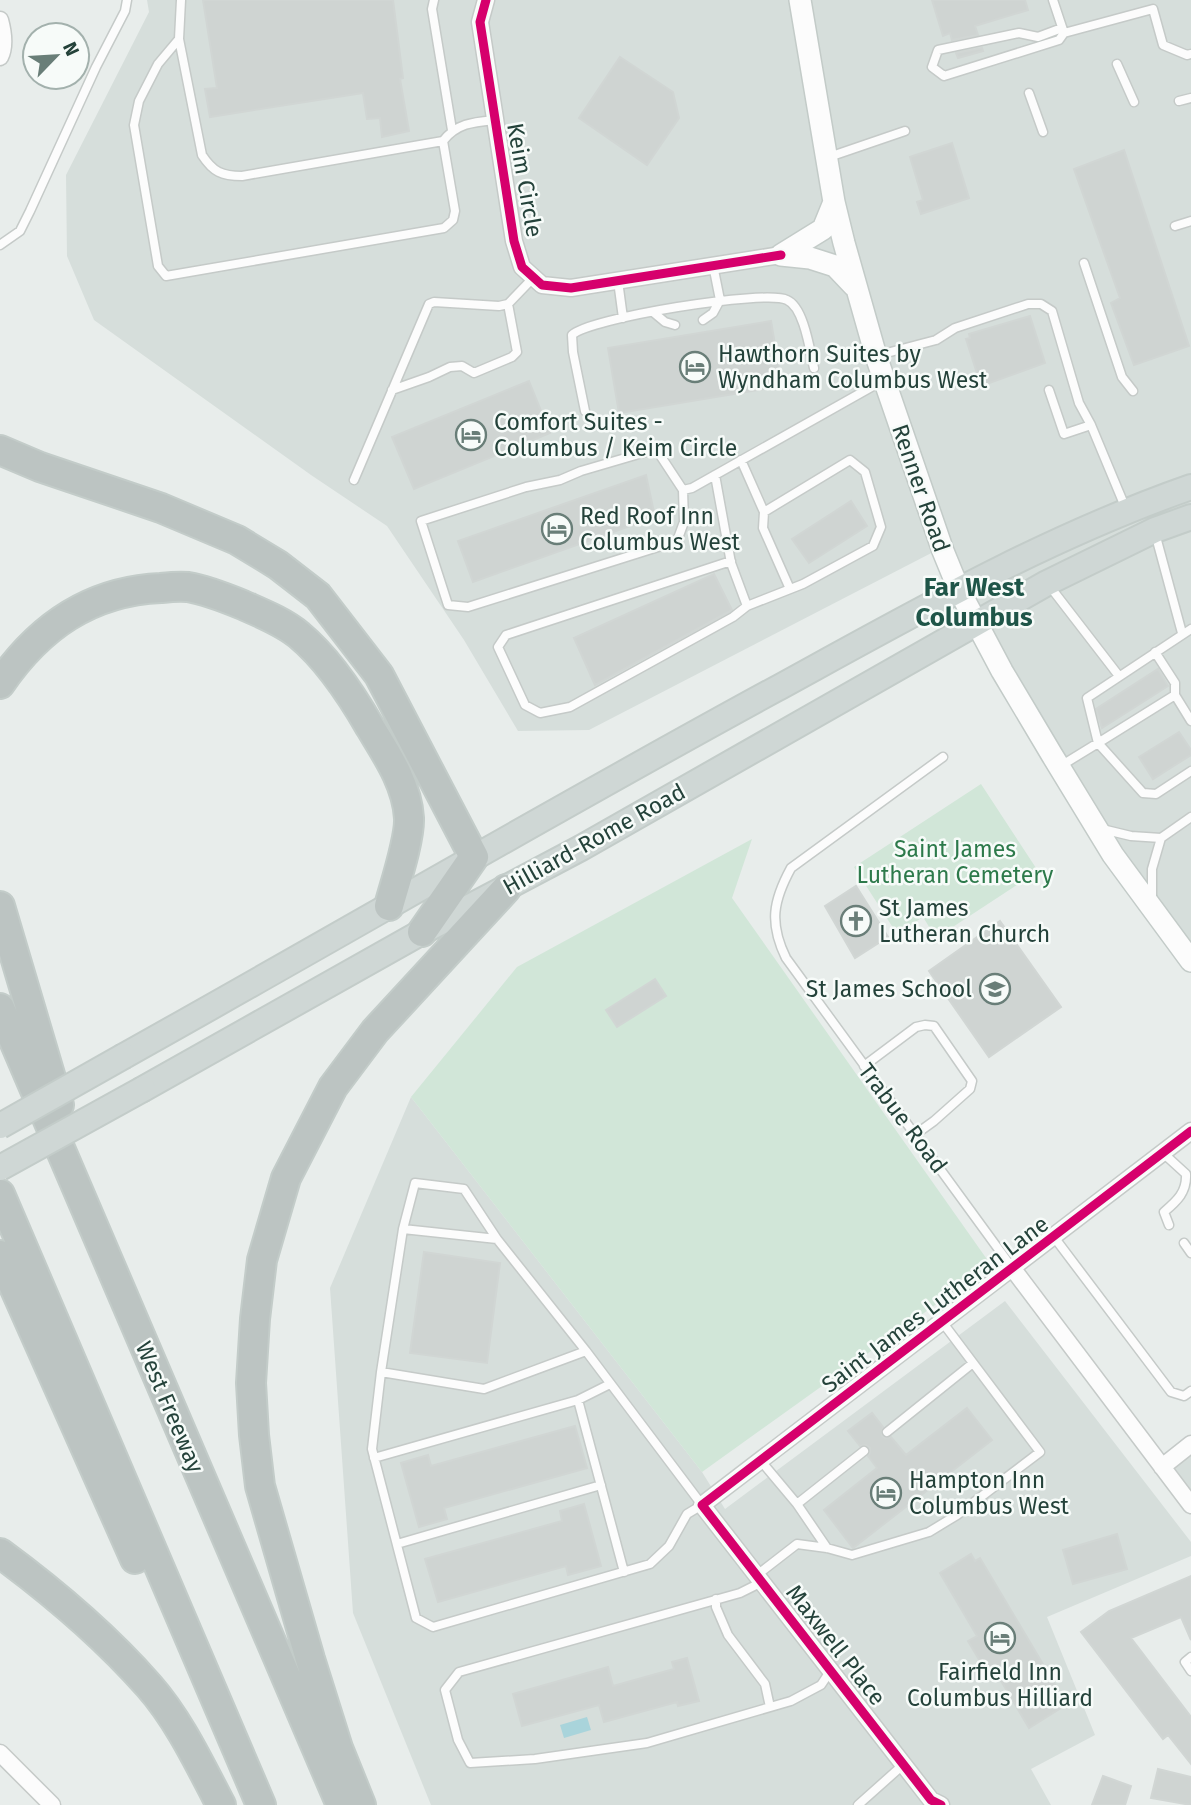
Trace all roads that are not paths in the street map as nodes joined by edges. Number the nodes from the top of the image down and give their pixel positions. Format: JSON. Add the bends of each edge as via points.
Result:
{"nodes":[{"id":1,"x":127,"y":0,"type":"edge"},
{"id":2,"x":181,"y":0,"type":"edge"},
{"id":3,"x":434,"y":0,"type":"edge"},
{"id":4,"x":486,"y":0,"type":"edge"},
{"id":5,"x":800,"y":0,"type":"edge"},
{"id":6,"x":1053,"y":0,"type":"edge"},
{"id":7,"x":0,"y":20,"type":"edge"},
{"id":8,"x":1063,"y":31,"type":"junction"},
{"id":9,"x":179,"y":38,"type":"junction"},
{"id":10,"x":1191,"y":54,"type":"edge"},
{"id":11,"x":0,"y":57,"type":"edge"},
{"id":12,"x":1118,"y":64,"type":"dead end"},
{"id":13,"x":1029,"y":93,"type":"dead end"},
{"id":14,"x":1191,"y":97,"type":"edge"},
{"id":15,"x":1179,"y":101,"type":"dead end"},
{"id":16,"x":1134,"y":102,"type":"dead end"},
{"id":17,"x":495,"y":120,"type":"junction"},
{"id":18,"x":452,"y":130,"type":"junction"},
{"id":19,"x":905,"y":131,"type":"dead end"},
{"id":20,"x":1042,"y":132,"type":"dead end"},
{"id":21,"x":443,"y":141,"type":"junction"},
{"id":22,"x":827,"y":158,"type":"junction"},
{"id":23,"x":834,"y":202,"type":"junction"},
{"id":24,"x":1191,"y":221,"type":"edge"},
{"id":25,"x":1175,"y":226,"type":"dead end"},
{"id":26,"x":0,"y":245,"type":"edge"},
{"id":27,"x":781,"y":254,"type":"junction"},
{"id":28,"x":1084,"y":263,"type":"dead end"},
{"id":29,"x":713,"y":265,"type":"junction"},
{"id":30,"x":533,"y":278,"type":"junction"},
{"id":31,"x":618,"y":281,"type":"junction"},
{"id":32,"x":856,"y":288,"type":"junction"},
{"id":33,"x":720,"y":300,"type":"junction"},
{"id":34,"x":508,"y":304,"type":"junction"},
{"id":35,"x":653,"y":312,"type":"junction"},
{"id":36,"x":623,"y":318,"type":"junction"},
{"id":37,"x":703,"y":320,"type":"dead end"},
{"id":38,"x":675,"y":326,"type":"dead end"},
{"id":39,"x":876,"y":355,"type":"junction"},
{"id":40,"x":814,"y":368,"type":"dead end"},
{"id":41,"x":884,"y":380,"type":"junction"},
{"id":42,"x":391,"y":390,"type":"junction"},
{"id":43,"x":1049,"y":390,"type":"dead end"},
{"id":44,"x":1133,"y":391,"type":"dead end"},
{"id":45,"x":584,"y":411,"type":"dead end"},
{"id":46,"x":1091,"y":425,"type":"junction"},
{"id":47,"x":0,"y":450,"type":"edge"},
{"id":48,"x":741,"y":460,"type":"junction"},
{"id":49,"x":715,"y":475,"type":"junction"},
{"id":50,"x":354,"y":480,"type":"dead end"},
{"id":51,"x":1191,"y":487,"type":"edge"},
{"id":52,"x":683,"y":490,"type":"junction"},
{"id":53,"x":1126,"y":509,"type":"junction"},
{"id":54,"x":764,"y":512,"type":"junction"},
{"id":55,"x":1191,"y":517,"type":"edge"},
{"id":56,"x":1155,"y":530,"type":"junction"},
{"id":57,"x":731,"y":561,"type":"junction"},
{"id":58,"x":1047,"y":583,"type":"junction"},
{"id":59,"x":790,"y":589,"type":"junction"},
{"id":60,"x":959,"y":590,"type":"junction"},
{"id":61,"x":747,"y":606,"type":"junction"},
{"id":62,"x":976,"y":622,"type":"junction"},
{"id":63,"x":1191,"y":629,"type":"edge"},
{"id":64,"x":1182,"y":633,"type":"junction"},
{"id":65,"x":1155,"y":652,"type":"junction"},
{"id":66,"x":1119,"y":676,"type":"junction"},
{"id":67,"x":0,"y":684,"type":"edge"},
{"id":68,"x":1175,"y":695,"type":"junction"},
{"id":69,"x":1191,"y":722,"type":"edge"},
{"id":70,"x":1098,"y":743,"type":"junction"},
{"id":71,"x":943,"y":757,"type":"dead end"},
{"id":72,"x":1059,"y":767,"type":"junction"},
{"id":73,"x":1191,"y":771,"type":"edge"},
{"id":74,"x":1191,"y":817,"type":"edge"},
{"id":75,"x":1096,"y":828,"type":"junction"},
{"id":76,"x":1161,"y":838,"type":"junction"},
{"id":77,"x":474,"y":857,"type":"junction"},
{"id":78,"x":506,"y":889,"type":"junction"},
{"id":79,"x":0,"y":906,"type":"edge"},
{"id":80,"x":389,"y":906,"type":"junction"},
{"id":81,"x":1152,"y":908,"type":"junction"},
{"id":82,"x":422,"y":932,"type":"junction"},
{"id":83,"x":1191,"y":961,"type":"edge"},
{"id":84,"x":0,"y":1008,"type":"edge"},
{"id":85,"x":864,"y":1066,"type":"junction"},
{"id":86,"x":0,"y":1126,"type":"edge"},
{"id":87,"x":1191,"y":1132,"type":"edge"},
{"id":88,"x":916,"y":1134,"type":"junction"},
{"id":89,"x":1163,"y":1153,"type":"junction"},
{"id":90,"x":0,"y":1168,"type":"edge"},
{"id":91,"x":0,"y":1194,"type":"edge"},
{"id":92,"x":1169,"y":1225,"type":"dead end"},
{"id":93,"x":404,"y":1229,"type":"junction"},
{"id":94,"x":1054,"y":1237,"type":"junction"},
{"id":95,"x":497,"y":1239,"type":"junction"},
{"id":96,"x":1184,"y":1243,"type":"dead end"},
{"id":97,"x":1191,"y":1253,"type":"edge"},
{"id":98,"x":0,"y":1255,"type":"edge"},
{"id":99,"x":109,"y":1265,"type":"junction"},
{"id":100,"x":1013,"y":1269,"type":"junction"},
{"id":101,"x":943,"y":1323,"type":"junction"},
{"id":102,"x":586,"y":1352,"type":"junction"},
{"id":103,"x":973,"y":1363,"type":"junction"},
{"id":104,"x":381,"y":1372,"type":"junction"},
{"id":105,"x":610,"y":1384,"type":"junction"},
{"id":106,"x":1191,"y":1391,"type":"edge"},
{"id":107,"x":578,"y":1400,"type":"junction"},
{"id":108,"x":887,"y":1432,"type":"dead end"},
{"id":109,"x":1191,"y":1444,"type":"edge"},
{"id":110,"x":864,"y":1451,"type":"dead end"},
{"id":111,"x":374,"y":1458,"type":"junction"},
{"id":112,"x":761,"y":1461,"type":"junction"},
{"id":113,"x":1162,"y":1467,"type":"junction"},
{"id":114,"x":601,"y":1485,"type":"junction"},
{"id":115,"x":797,"y":1504,"type":"junction"},
{"id":116,"x":1191,"y":1505,"type":"edge"},
{"id":117,"x":702,"y":1506,"type":"junction"},
{"id":118,"x":397,"y":1544,"type":"junction"},
{"id":119,"x":827,"y":1548,"type":"junction"},
{"id":120,"x":0,"y":1553,"type":"edge"},
{"id":121,"x":624,"y":1572,"type":"junction"},
{"id":122,"x":760,"y":1578,"type":"junction"},
{"id":123,"x":716,"y":1599,"type":"junction"},
{"id":124,"x":1191,"y":1657,"type":"edge"},
{"id":125,"x":831,"y":1670,"type":"junction"},
{"id":126,"x":1191,"y":1671,"type":"edge"},
{"id":127,"x":770,"y":1707,"type":"junction"},
{"id":128,"x":231,"y":1735,"type":"junction"},
{"id":129,"x":0,"y":1753,"type":"edge"},
{"id":130,"x":904,"y":1764,"type":"junction"},
{"id":131,"x":52,"y":1805,"type":"edge"},
{"id":132,"x":221,"y":1805,"type":"edge"},
{"id":133,"x":261,"y":1805,"type":"edge"},
{"id":134,"x":341,"y":1805,"type":"edge"},
{"id":135,"x":361,"y":1805,"type":"edge"},
{"id":136,"x":858,"y":1805,"type":"edge"},
{"id":137,"x":942,"y":1805,"type":"edge"}],
"edges":[{"from":1,"to":26,"type":"lane","via":[[20,231]]},
{"from":2,"to":9,"type":"lane"},
{"from":3,"to":18,"type":"lane"},
{"from":4,"to":17,"type":"street","name":"Keim Circle","via":[[480,22]]},
{"from":5,"to":22,"type":"main road","name":"Renner Road"},
{"from":6,"to":8,"type":"lane"},
{"from":7,"to":11,"type":"street"},
{"from":8,"to":8,"type":"lane","via":[[1038,37],[1018,33],[937,50],[932,67],[944,76],[1059,40]]},
{"from":8,"to":10,"type":"lane","via":[[1153,9],[1163,45]]},
{"from":9,"to":21,"type":"lane","via":[[202,155],[211,169],[225,176]]},
{"from":9,"to":21,"type":"lane","via":[[158,64],[139,101],[134,125],[158,266],[166,276],[444,229],[455,211]]},
{"from":12,"to":16,"type":"lane"},
{"from":13,"to":20,"type":"lane"},
{"from":14,"to":15,"type":"lane"},
{"from":17,"to":18,"type":"lane"},
{"from":17,"to":30,"type":"street","name":"Keim Circle","via":[[514,241],[522,267]]},
{"from":18,"to":21,"type":"lane"},
{"from":19,"to":22,"type":"lane"},
{"from":22,"to":23,"type":"main road","name":"Renner Road"},
{"from":23,"to":27,"type":"main road","via":[[823,229]]},
{"from":23,"to":32,"type":"main road","name":"Renner Road"},
{"from":24,"to":25,"type":"lane"},
{"from":27,"to":29,"type":"street"},
{"from":27,"to":32,"type":"main road","via":[[835,266]]},
{"from":28,"to":44,"type":"lane","via":[[1122,377]]},
{"from":29,"to":31,"type":"street"},
{"from":29,"to":33,"type":"lane"},
{"from":30,"to":31,"type":"street","via":[[542,285],[571,288]]},
{"from":30,"to":34,"type":"lane"},
{"from":31,"to":36,"type":"lane"},
{"from":32,"to":39,"type":"main road","name":"Renner Road"},
{"from":33,"to":35,"type":"lane"},
{"from":33,"to":37,"type":"lane"},
{"from":33,"to":40,"type":"lane","via":[[787,299],[801,317]]},
{"from":34,"to":42,"type":"lane","via":[[429,304]]},
{"from":34,"to":42,"type":"lane","via":[[517,352],[512,357],[474,373],[462,366],[450,367]]},
{"from":35,"to":36,"type":"lane"},
{"from":35,"to":38,"type":"lane"},
{"from":36,"to":45,"type":"lane","via":[[587,326],[572,335]]},
{"from":39,"to":41,"type":"main road","name":"Renner Road"},
{"from":39,"to":46,"type":"lane","via":[[936,340],[955,328],[1028,304],[1041,304],[1052,311],[1079,402]]},
{"from":41,"to":48,"type":"lane"},
{"from":41,"to":60,"type":"main road","name":"Renner Road"},
{"from":42,"to":50,"type":"lane"},
{"from":43,"to":46,"type":"lane","via":[[1063,434]]},
{"from":46,"to":53,"type":"lane"},
{"from":47,"to":77,"type":"highway","via":[[237,540],[318,596],[380,675]]},
{"from":48,"to":49,"type":"lane"},
{"from":48,"to":54,"type":"lane"},
{"from":49,"to":52,"type":"lane"},
{"from":49,"to":57,"type":"lane"},
{"from":51,"to":53,"type":"main road","name":"Hilliard-Rome Road"},
{"from":52,"to":52,"type":"lane","via":[[656,449],[421,521],[448,605],[468,607],[677,541],[684,522]]},
{"from":53,"to":60,"type":"main road","name":"Hilliard-Rome Road"},
{"from":54,"to":59,"type":"lane","via":[[764,528]]},
{"from":54,"to":59,"type":"lane","via":[[850,460],[865,472],[881,527],[873,546]]},
{"from":55,"to":56,"type":"main road","name":"Hilliard-Rome Road"},
{"from":56,"to":58,"type":"main road","name":"Hilliard-Rome Road"},
{"from":56,"to":64,"type":"lane"},
{"from":57,"to":61,"type":"lane"},
{"from":57,"to":61,"type":"lane","via":[[506,635],[498,647],[525,705],[540,713],[570,706]]},
{"from":58,"to":62,"type":"main road","name":"Hilliard-Rome Road"},
{"from":58,"to":66,"type":"lane"},
{"from":59,"to":61,"type":"lane"},
{"from":60,"to":62,"type":"main road","name":"Renner Road"},
{"from":60,"to":77,"type":"main road","name":"Hilliard-Rome Road"},
{"from":62,"to":72,"type":"main road","name":"Renner Road"},
{"from":62,"to":78,"type":"main road","name":"Hilliard-Rome Road"},
{"from":63,"to":64,"type":"lane"},
{"from":64,"to":65,"type":"lane"},
{"from":65,"to":66,"type":"lane"},
{"from":65,"to":68,"type":"lane","via":[[1175,683]]},
{"from":66,"to":70,"type":"lane","via":[[1087,698]]},
{"from":67,"to":80,"type":"highway","via":[[45,631],[107,597],[142,589],[187,587],[225,597],[298,633],[361,710],[405,794],[409,821]]},
{"from":68,"to":69,"type":"lane"},
{"from":68,"to":70,"type":"lane"},
{"from":70,"to":72,"type":"lane"},
{"from":70,"to":73,"type":"lane","via":[[1143,793],[1156,794]]},
{"from":71,"to":85,"type":"lane","name":"Trabue Road","via":[[791,868],[780,889],[774,916],[777,940]]},
{"from":72,"to":75,"type":"main road","name":"Renner Road"},
{"from":74,"to":76,"type":"lane"},
{"from":75,"to":76,"type":"lane"},
{"from":75,"to":81,"type":"main road","name":"Renner Road"},
{"from":76,"to":81,"type":"lane","via":[[1152,869]]},
{"from":77,"to":80,"type":"main road","name":"Hilliard-Rome Road"},
{"from":77,"to":82,"type":"highway"},
{"from":78,"to":82,"type":"main road","name":"Hilliard-Rome Road"},
{"from":78,"to":135,"type":"highway","via":[[375,1031],[333,1087],[286,1178],[262,1260],[251,1383],[260,1486],[338,1748]]},
{"from":79,"to":99,"type":"highway"},
{"from":80,"to":86,"type":"main road","name":"Hilliard-Rome Road","bridge":true},
{"from":81,"to":83,"type":"main road","name":"Renner Road"},
{"from":82,"to":90,"type":"main road","name":"Hilliard-Rome Road","bridge":true},
{"from":84,"to":99,"type":"highway","name":"West Freeway"},
{"from":85,"to":88,"type":"lane","name":"Trabue Road"},
{"from":85,"to":88,"type":"lane","via":[[916,1027],[934,1026],[972,1081],[970,1088]]},
{"from":87,"to":89,"type":"street","name":"Saint James Lutheran Lane"},
{"from":88,"to":100,"type":"lane","name":"Trabue Road"},
{"from":89,"to":92,"type":"lane","via":[[1186,1174],[1187,1186],[1164,1212]]},
{"from":89,"to":94,"type":"street","name":"Saint James Lutheran Lane"},
{"from":91,"to":128,"type":"highway"},
{"from":93,"to":95,"type":"lane"},
{"from":93,"to":95,"type":"lane","via":[[415,1183],[464,1189]]},
{"from":93,"to":104,"type":"lane"},
{"from":94,"to":100,"type":"street","name":"Saint James Lutheran Lane"},
{"from":94,"to":106,"type":"lane","via":[[1171,1392],[1184,1396]]},
{"from":95,"to":102,"type":"lane"},
{"from":96,"to":97,"type":"lane"},
{"from":98,"to":128,"type":"highway","via":[[181,1662]]},
{"from":99,"to":134,"type":"highway","name":"West Freeway"},
{"from":100,"to":101,"type":"street","name":"Saint James Lutheran Lane"},
{"from":100,"to":113,"type":"street","name":"Trabue Road"},
{"from":101,"to":103,"type":"lane"},
{"from":101,"to":112,"type":"street","name":"Saint James Lutheran Lane"},
{"from":102,"to":104,"type":"lane","via":[[484,1389]]},
{"from":102,"to":105,"type":"lane"},
{"from":103,"to":108,"type":"lane"},
{"from":103,"to":119,"type":"lane","via":[[1040,1452],[929,1532],[852,1555]]},
{"from":104,"to":111,"type":"lane"},
{"from":105,"to":107,"type":"lane"},
{"from":105,"to":117,"type":"lane"},
{"from":107,"to":111,"type":"lane"},
{"from":107,"to":114,"type":"lane"},
{"from":109,"to":113,"type":"street"},
{"from":110,"to":115,"type":"lane"},
{"from":111,"to":118,"type":"lane"},
{"from":112,"to":115,"type":"lane"},
{"from":112,"to":117,"type":"street","name":"Saint James Lutheran Lane"},
{"from":113,"to":116,"type":"street","name":"Trabue Road"},
{"from":114,"to":118,"type":"lane"},
{"from":114,"to":121,"type":"lane"},
{"from":115,"to":119,"type":"lane"},
{"from":117,"to":121,"type":"lane","via":[[687,1514],[669,1546],[650,1564]]},
{"from":117,"to":122,"type":"street","name":"Maxwell Place"},
{"from":118,"to":121,"type":"lane","via":[[416,1618],[433,1627]]},
{"from":119,"to":122,"type":"lane","via":[[797,1544]]},
{"from":120,"to":132,"type":"highway","via":[[78,1616],[150,1687]]},
{"from":122,"to":123,"type":"lane","via":[[740,1593]]},
{"from":122,"to":125,"type":"street","name":"Maxwell Place"},
{"from":123,"to":127,"type":"lane","via":[[728,1635],[765,1684]]},
{"from":123,"to":127,"type":"lane","via":[[458,1672],[445,1690],[458,1740],[470,1763],[535,1759],[647,1742]]},
{"from":124,"to":126,"type":"lane","via":[[1185,1662]]},
{"from":125,"to":127,"type":"lane","via":[[810,1692]]},
{"from":125,"to":130,"type":"street","name":"Maxwell Place"},
{"from":128,"to":133,"type":"highway"},
{"from":129,"to":131,"type":"street"},
{"from":130,"to":136,"type":"lane"},
{"from":130,"to":137,"type":"street","name":"Maxwell Place","via":[[931,1800]]}]}
